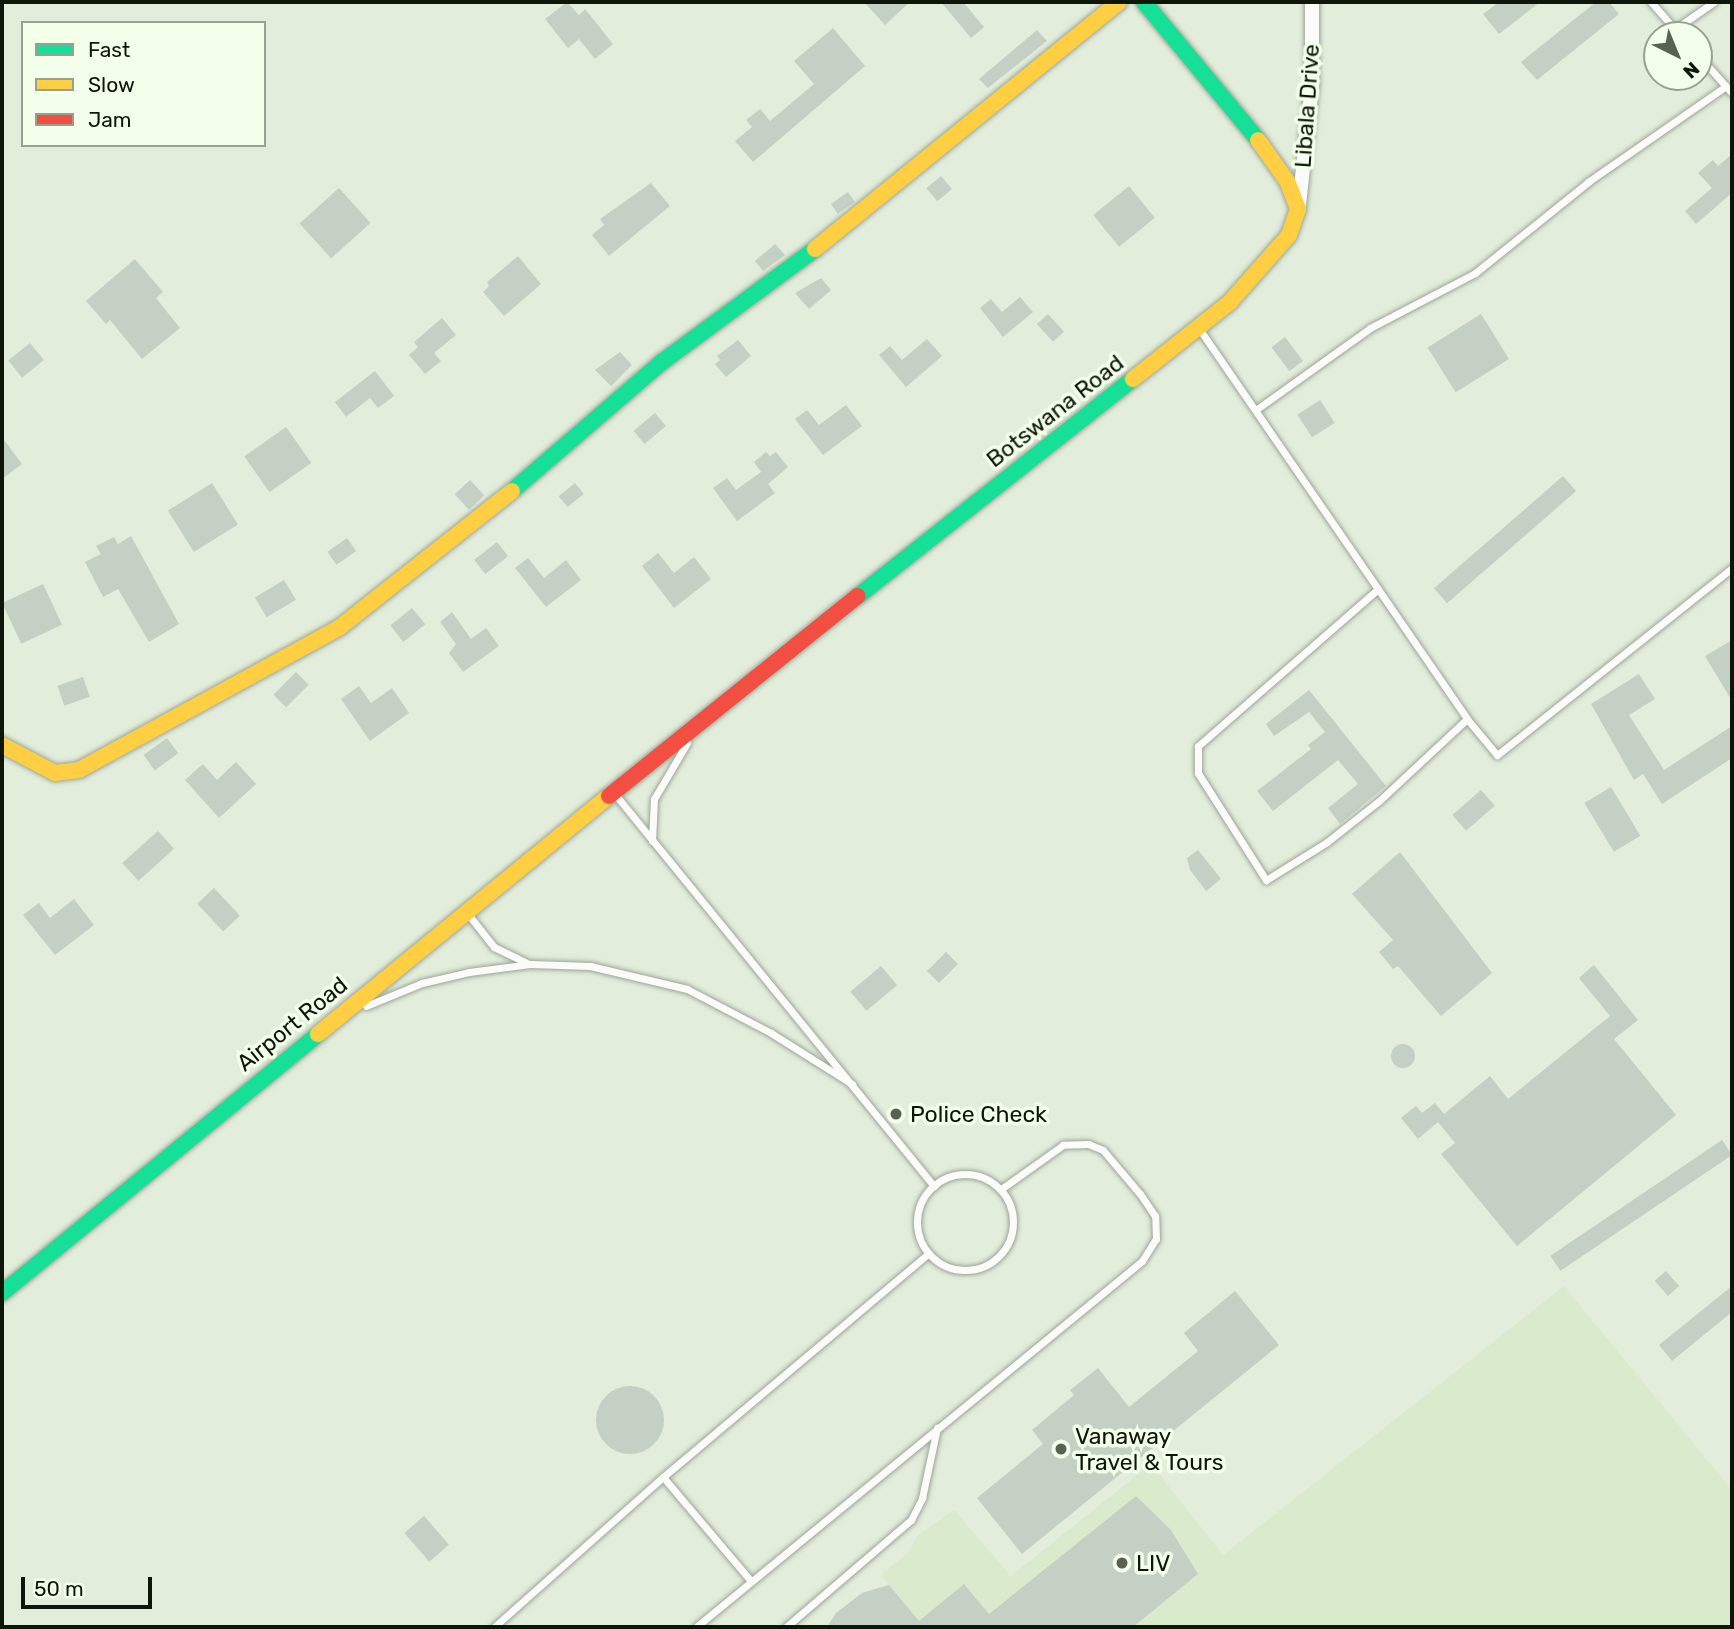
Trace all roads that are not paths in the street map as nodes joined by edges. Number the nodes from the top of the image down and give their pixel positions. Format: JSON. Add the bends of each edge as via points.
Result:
{"nodes":[{"id":1,"x":1119,"y":2,"type":"edge"},
{"id":2,"x":1144,"y":2,"type":"edge"},
{"id":3,"x":1312,"y":2,"type":"edge"},
{"id":4,"x":1651,"y":2,"type":"edge"},
{"id":5,"x":1714,"y":2,"type":"edge"},
{"id":6,"x":1668,"y":21,"type":"edge"},
{"id":7,"x":1691,"y":21,"type":"edge"},
{"id":8,"x":1713,"y":72,"type":"edge"},
{"id":9,"x":1726,"y":86,"type":"junction"},
{"id":10,"x":1732,"y":93,"type":"edge"},
{"id":11,"x":1298,"y":209,"type":"junction"},
{"id":12,"x":1197,"y":327,"type":"junction"},
{"id":13,"x":1256,"y":409,"type":"junction"},
{"id":14,"x":1732,"y":568,"type":"edge"},
{"id":15,"x":1378,"y":589,"type":"junction"},
{"id":16,"x":710,"y":713,"type":"junction"},
{"id":17,"x":1467,"y":719,"type":"junction"},
{"id":18,"x":2,"y":745,"type":"edge"},
{"id":19,"x":614,"y":792,"type":"junction"},
{"id":20,"x":652,"y":841,"type":"junction"},
{"id":21,"x":468,"y":913,"type":"junction"},
{"id":22,"x":531,"y":964,"type":"junction"},
{"id":23,"x":333,"y":1019,"type":"junction"},
{"id":24,"x":852,"y":1084,"type":"junction"},
{"id":25,"x":934,"y":1186,"type":"junction"},
{"id":26,"x":1000,"y":1190,"type":"junction"},
{"id":27,"x":928,"y":1254,"type":"junction"},
{"id":28,"x":2,"y":1293,"type":"edge"},
{"id":29,"x":937,"y":1427,"type":"junction"},
{"id":30,"x":663,"y":1477,"type":"junction"},
{"id":31,"x":750,"y":1580,"type":"junction"},
{"id":32,"x":494,"y":1627,"type":"edge"},
{"id":33,"x":696,"y":1627,"type":"edge"},
{"id":34,"x":786,"y":1627,"type":"edge"}],
"edges":[{"from":1,"to":18,"type":"street","via":[[851,222],[662,362],[559,453],[340,627],[79,770],[55,773]]},
{"from":2,"to":11,"type":"street","via":[[1274,159]]},
{"from":3,"to":11,"type":"street","name":"Libala Drive","via":[[1312,86]]},
{"from":4,"to":6,"type":"lane"},
{"from":5,"to":7,"type":"lane"},
{"from":8,"to":9,"type":"lane"},
{"from":9,"to":10,"type":"lane"},
{"from":9,"to":13,"type":"lane","via":[[1588,181],[1475,273],[1370,328]]},
{"from":11,"to":12,"type":"street","name":"Botswana Road","via":[[1275,256],[1230,302]]},
{"from":12,"to":13,"type":"lane"},
{"from":12,"to":16,"type":"street","name":"Botswana Road"},
{"from":13,"to":15,"type":"lane"},
{"from":14,"to":17,"type":"lane","via":[[1497,755]]},
{"from":15,"to":17,"type":"lane"},
{"from":15,"to":17,"type":"lane","via":[[1198,746],[1198,773],[1266,880],[1368,809]]},
{"from":16,"to":19,"type":"street","name":"Botswana Road"},
{"from":16,"to":20,"type":"lane","via":[[664,776],[650,814]]},
{"from":19,"to":20,"type":"lane"},
{"from":19,"to":21,"type":"street","name":"Airport Road"},
{"from":20,"to":24,"type":"lane"},
{"from":21,"to":22,"type":"lane","via":[[494,947]]},
{"from":21,"to":23,"type":"street","name":"Airport Road"},
{"from":22,"to":23,"type":"lane","via":[[422,983]]},
{"from":22,"to":24,"type":"lane","via":[[590,965],[687,989],[771,1033]]},
{"from":23,"to":28,"type":"street","name":"Airport Road"},
{"from":24,"to":25,"type":"lane"},
{"from":25,"to":26,"type":"lane","via":[[968,1175]]},
{"from":25,"to":27,"type":"lane","via":[[925,1197],[917,1226]]},
{"from":26,"to":27,"type":"lane","via":[[1013,1221],[1003,1252],[990,1264],[957,1270]]},
{"from":26,"to":29,"type":"lane","via":[[1063,1145],[1088,1144],[1103,1150],[1140,1194],[1155,1216],[1156,1239],[1142,1261]]},
{"from":27,"to":30,"type":"lane"},
{"from":29,"to":31,"type":"lane"},
{"from":29,"to":34,"type":"lane","via":[[922,1498],[911,1520]]},
{"from":30,"to":31,"type":"lane"},
{"from":30,"to":32,"type":"lane"},
{"from":31,"to":33,"type":"lane"}]}
